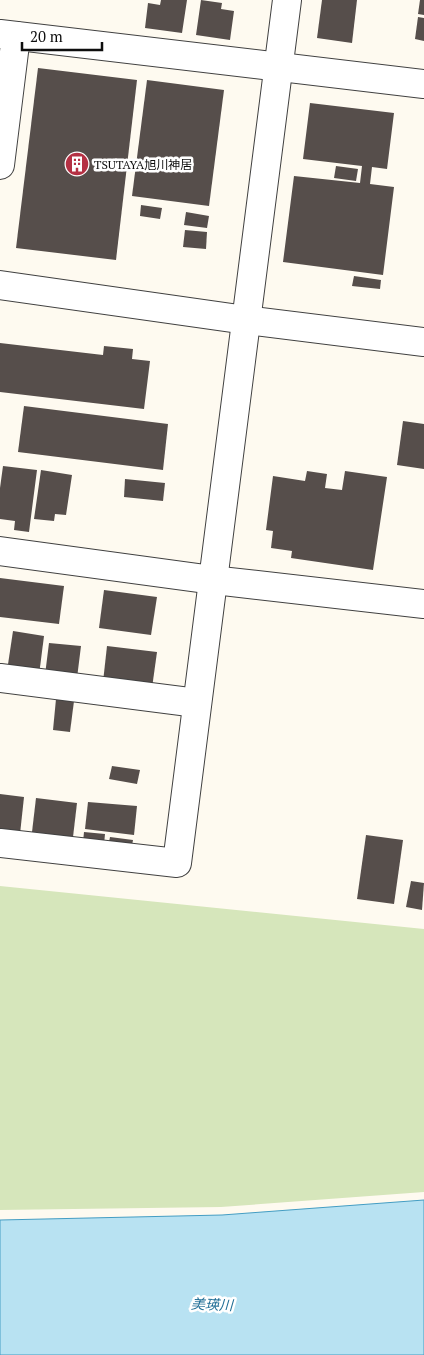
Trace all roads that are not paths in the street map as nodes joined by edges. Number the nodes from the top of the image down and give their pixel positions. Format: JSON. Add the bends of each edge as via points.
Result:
{"nodes":[{"id":1,"x":287,"y":0,"type":"edge"},
{"id":2,"x":8,"y":35,"type":"edge"},
{"id":3,"x":278,"y":66,"type":"junction"},
{"id":4,"x":424,"y":84,"type":"edge"},
{"id":5,"x":0,"y":165,"type":"edge"},
{"id":6,"x":0,"y":285,"type":"edge"},
{"id":7,"x":246,"y":320,"type":"junction"},
{"id":8,"x":424,"y":342,"type":"edge"},
{"id":9,"x":0,"y":551,"type":"edge"},
{"id":10,"x":213,"y":580,"type":"junction"},
{"id":11,"x":424,"y":604,"type":"edge"},
{"id":12,"x":0,"y":678,"type":"edge"},
{"id":13,"x":197,"y":703,"type":"junction"},
{"id":14,"x":0,"y":843,"type":"edge"}],
"edges":[{"from":1,"to":3,"type":"street"},
{"from":2,"to":3,"type":"street"},
{"from":2,"to":5,"type":"street"},
{"from":3,"to":4,"type":"street"},
{"from":3,"to":7,"type":"street"},
{"from":6,"to":7,"type":"street"},
{"from":7,"to":8,"type":"street"},
{"from":7,"to":10,"type":"street"},
{"from":9,"to":10,"type":"street"},
{"from":10,"to":11,"type":"street"},
{"from":10,"to":13,"type":"street"},
{"from":12,"to":13,"type":"street"},
{"from":13,"to":14,"type":"street","via":[[177,863]]}]}
